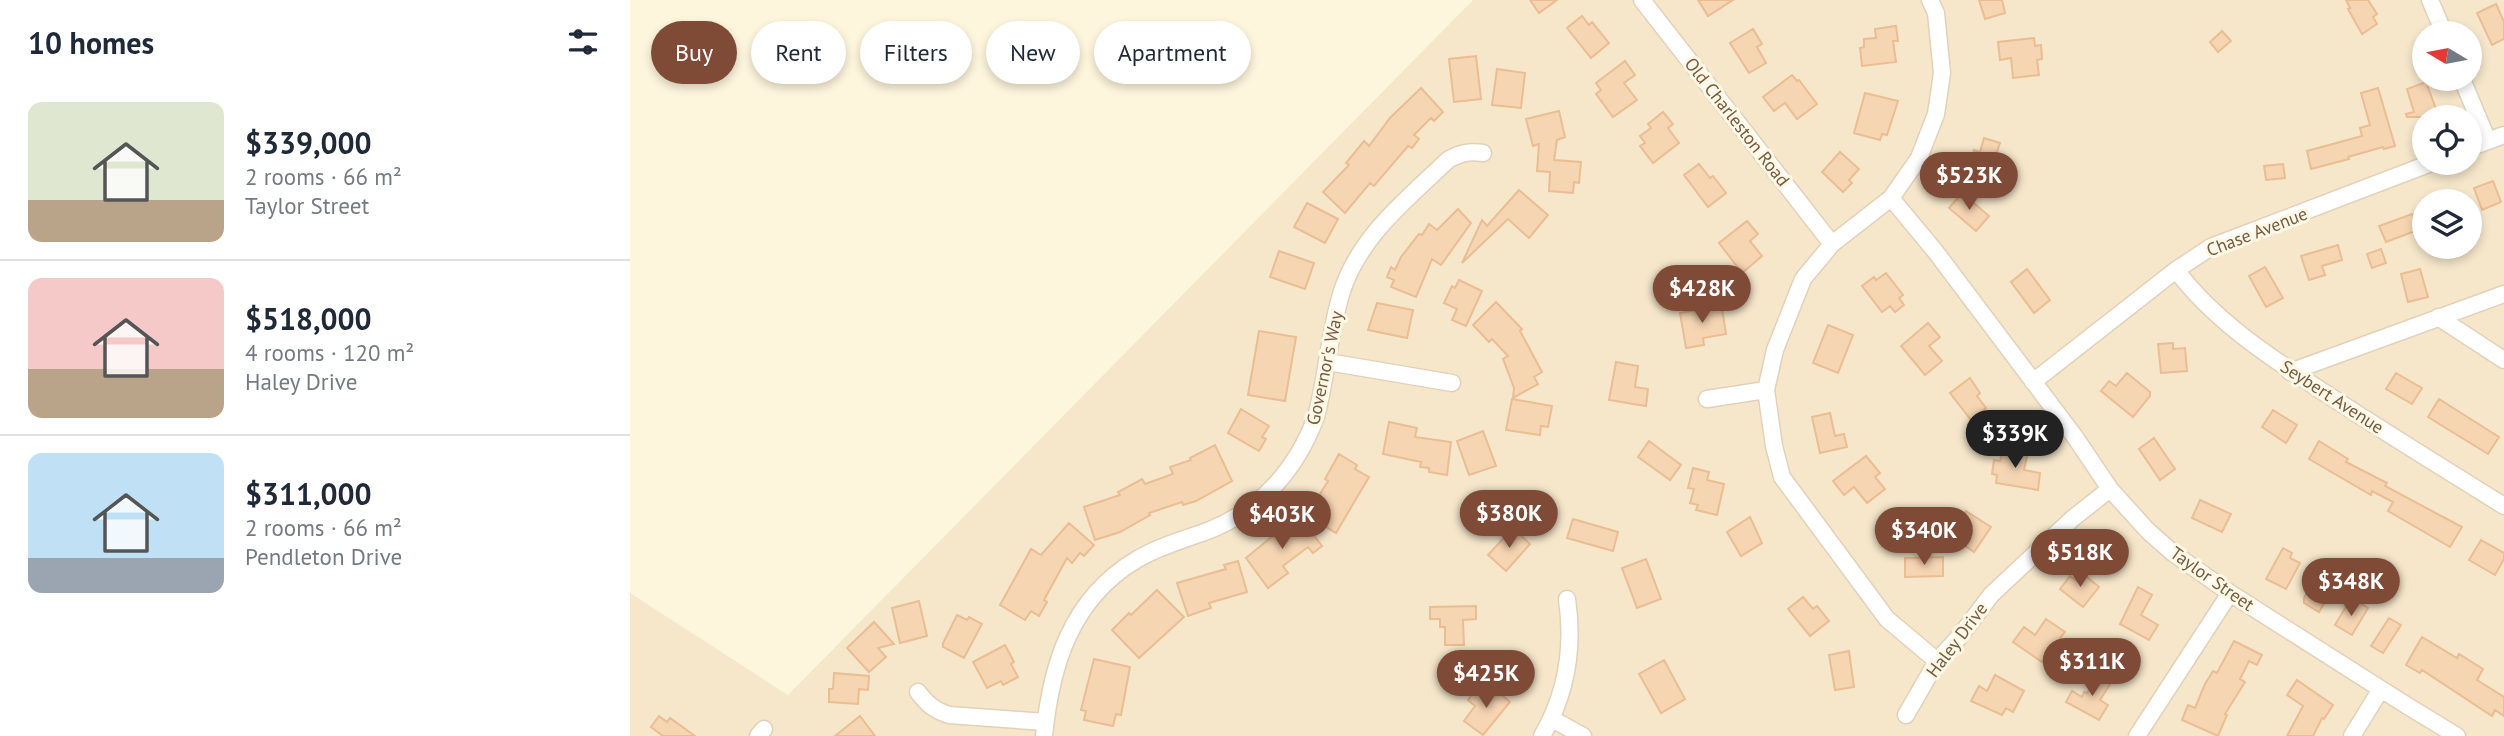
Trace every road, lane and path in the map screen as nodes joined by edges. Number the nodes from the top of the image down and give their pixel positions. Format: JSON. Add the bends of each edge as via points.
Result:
{"nodes":[{"id":1,"x":1642,"y":0,"type":"edge"},
{"id":2,"x":1930,"y":0,"type":"edge"},
{"id":3,"x":2430,"y":0,"type":"edge"},
{"id":4,"x":2439,"y":21,"type":"edge"},
{"id":5,"x":2467,"y":91,"type":"edge"},
{"id":6,"x":2504,"y":135,"type":"edge"},
{"id":7,"x":2488,"y":141,"type":"junction"},
{"id":8,"x":2482,"y":143,"type":"edge"},
{"id":9,"x":1483,"y":153,"type":"dead end"},
{"id":10,"x":2412,"y":170,"type":"edge"},
{"id":11,"x":1891,"y":198,"type":"junction"},
{"id":12,"x":1832,"y":244,"type":"junction"},
{"id":13,"x":2176,"y":270,"type":"junction"},
{"id":14,"x":2504,"y":294,"type":"edge"},
{"id":15,"x":2438,"y":317,"type":"junction"},
{"id":16,"x":2504,"y":360,"type":"edge"},
{"id":17,"x":1328,"y":362,"type":"junction"},
{"id":18,"x":2290,"y":372,"type":"junction"},
{"id":19,"x":2033,"y":382,"type":"junction"},
{"id":20,"x":1452,"y":383,"type":"dead end"},
{"id":21,"x":1766,"y":390,"type":"junction"},
{"id":22,"x":1707,"y":399,"type":"dead end"},
{"id":23,"x":2110,"y":489,"type":"junction"},
{"id":24,"x":2504,"y":506,"type":"edge"},
{"id":25,"x":2231,"y":593,"type":"junction"},
{"id":26,"x":1567,"y":598,"type":"dead end"},
{"id":27,"x":1937,"y":661,"type":"junction"},
{"id":28,"x":2381,"y":689,"type":"junction"},
{"id":29,"x":918,"y":692,"type":"dead end"},
{"id":30,"x":1906,"y":715,"type":"dead end"},
{"id":31,"x":1552,"y":719,"type":"junction"},
{"id":32,"x":1044,"y":729,"type":"edge"},
{"id":33,"x":1542,"y":736,"type":"edge"},
{"id":34,"x":1583,"y":736,"type":"edge"},
{"id":35,"x":2137,"y":736,"type":"edge"},
{"id":36,"x":2352,"y":736,"type":"edge"},
{"id":37,"x":2457,"y":736,"type":"edge"}],
"edges":[{"from":1,"to":12,"type":"street","name":"Old Charleston Road"},
{"from":2,"to":11,"type":"street","via":[[1936,13],[1942,73],[1936,114],[1919,158]]},
{"from":3,"to":4,"type":"street"},
{"from":5,"to":7,"type":"street"},
{"from":6,"to":7,"type":"street"},
{"from":7,"to":8,"type":"street"},
{"from":9,"to":17,"type":"street","name":"Governor's Way","via":[[1460,153],[1448,160],[1373,234],[1341,293]]},
{"from":10,"to":13,"type":"street","name":"Chase Avenue","via":[[2241,234]]},
{"from":11,"to":12,"type":"street"},
{"from":11,"to":19,"type":"street","name":"Taylor Street"},
{"from":12,"to":21,"type":"street","via":[[1804,279],[1791,306]]},
{"from":13,"to":18,"type":"street","name":"Seybert Avenue","via":[[2241,335]]},
{"from":13,"to":19,"type":"street","name":"Chase Avenue"},
{"from":14,"to":15,"type":"street"},
{"from":15,"to":16,"type":"street"},
{"from":15,"to":18,"type":"street"},
{"from":17,"to":20,"type":"street"},
{"from":17,"to":32,"type":"street","name":"Governor's Way","via":[[1309,436],[1276,486],[1236,517],[1138,559],[1088,603],[1057,661]]},
{"from":18,"to":24,"type":"street","name":"Seybert Avenue"},
{"from":19,"to":23,"type":"street","name":"Taylor Street"},
{"from":21,"to":22,"type":"street"},
{"from":21,"to":27,"type":"street","via":[[1782,477],[1887,619]]},
{"from":23,"to":25,"type":"street","name":"Taylor Street","via":[[2173,554]]},
{"from":23,"to":27,"type":"street","name":"Haley Drive","via":[[1991,595]]},
{"from":25,"to":28,"type":"street","name":"Taylor Street"},
{"from":25,"to":35,"type":"street"},
{"from":26,"to":31,"type":"street","via":[[1567,667]]},
{"from":27,"to":30,"type":"street","name":"Haley Drive"},
{"from":28,"to":36,"type":"street"},
{"from":28,"to":37,"type":"street","name":"Taylor Street"},
{"from":29,"to":32,"type":"street","via":[[927,704],[948,715]]},
{"from":31,"to":33,"type":"street"},
{"from":31,"to":34,"type":"street"}]}
